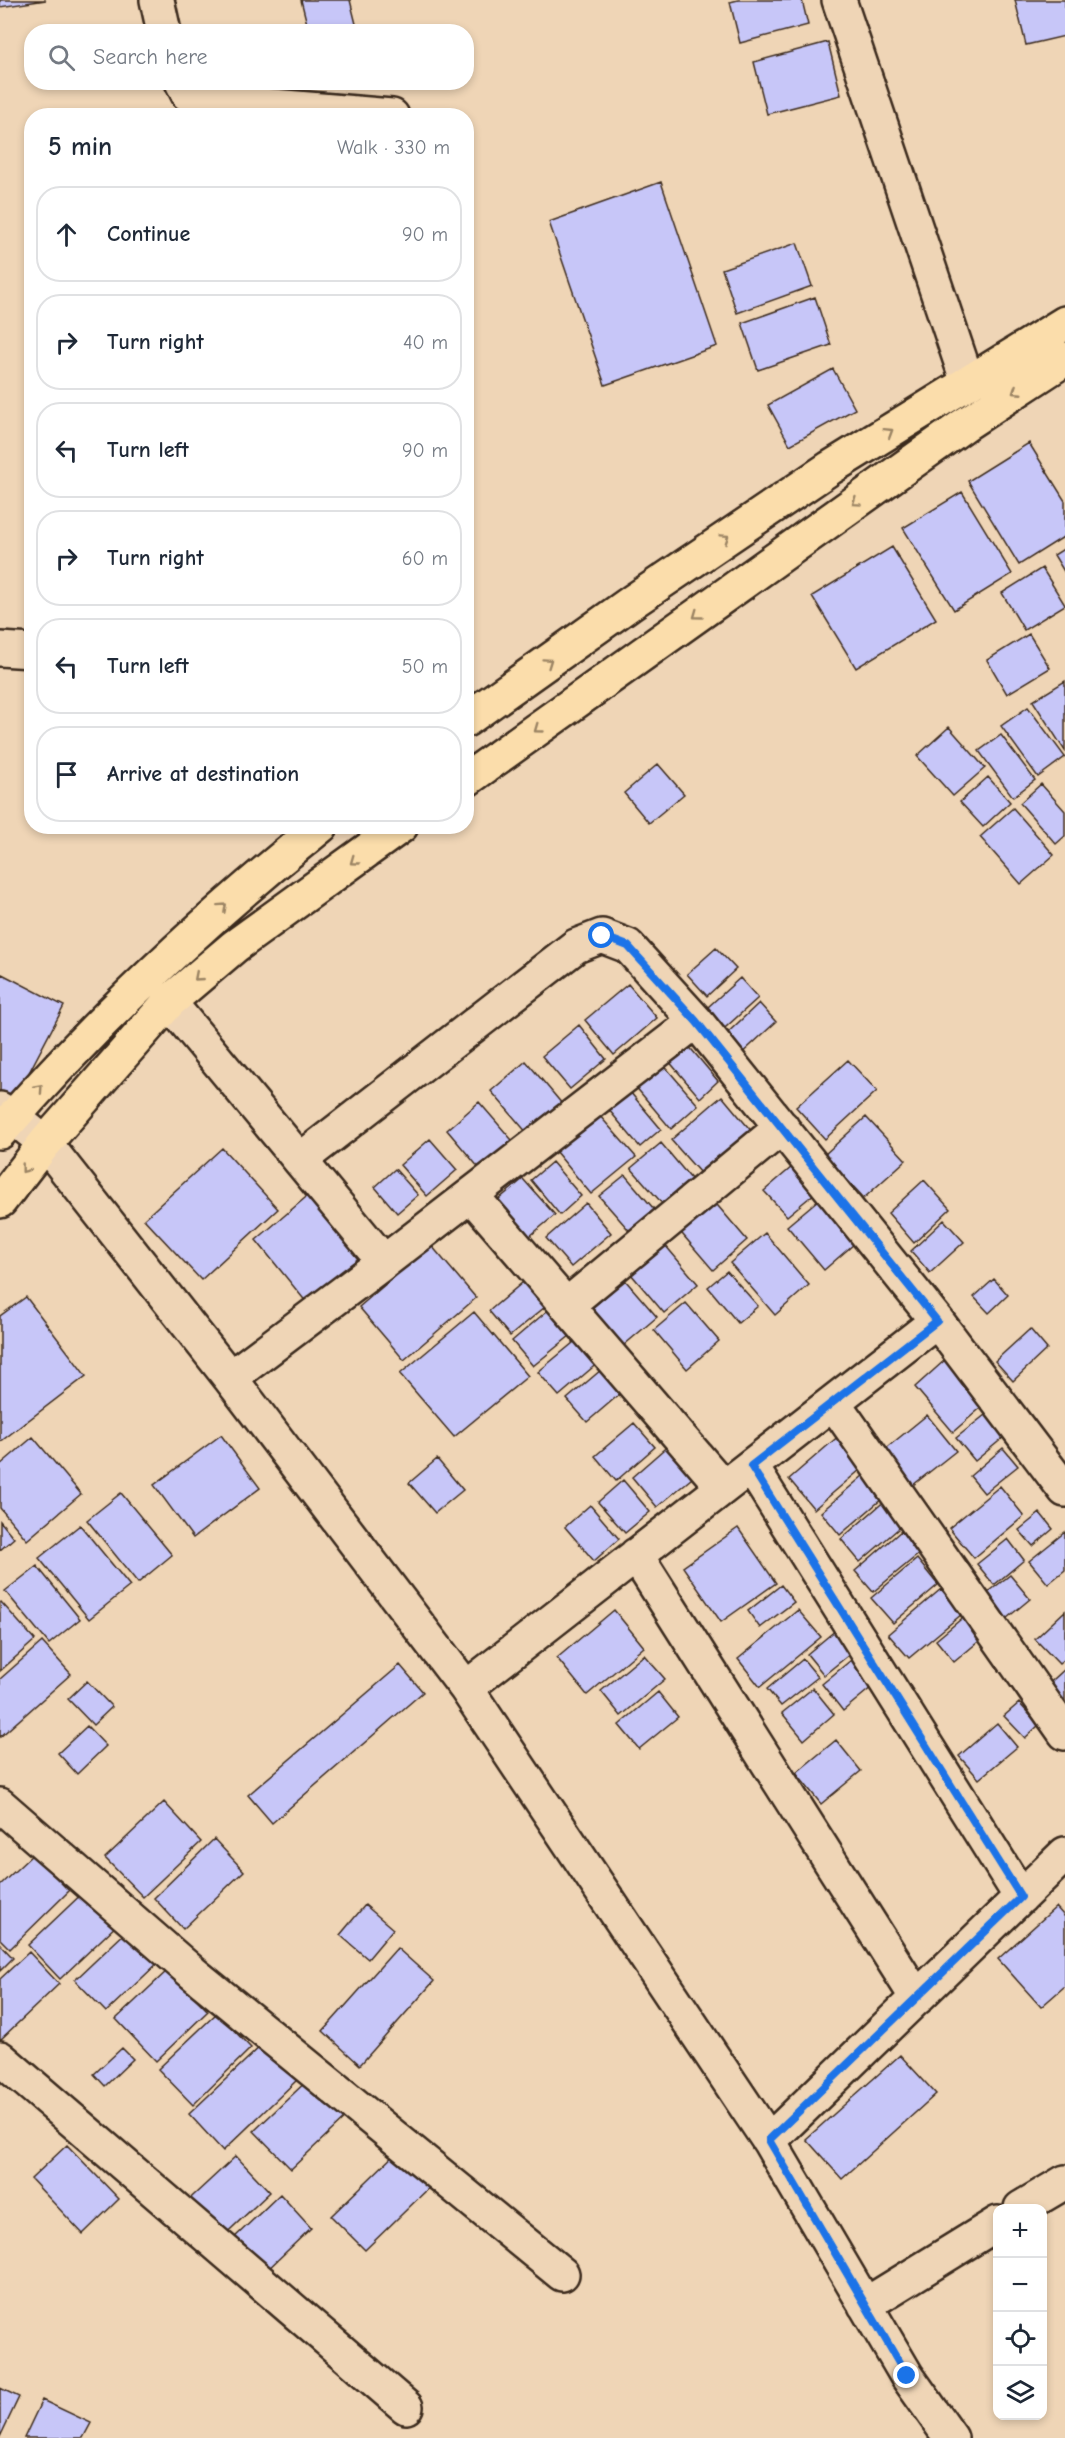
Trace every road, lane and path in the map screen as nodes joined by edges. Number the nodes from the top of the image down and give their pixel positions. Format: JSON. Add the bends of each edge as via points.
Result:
{"nodes":[{"id":1,"x":157,"y":0,"type":"edge"},
{"id":2,"x":839,"y":0,"type":"edge"},
{"id":3,"x":162,"y":24,"type":"edge"},
{"id":4,"x":186,"y":90,"type":"edge"},
{"id":5,"x":297,"y":108,"type":"edge"},
{"id":6,"x":1065,"y":323,"type":"edge"},
{"id":7,"x":1065,"y":359,"type":"edge"},
{"id":8,"x":968,"y":383,"type":"junction"},
{"id":9,"x":0,"y":649,"type":"edge"},
{"id":10,"x":24,"y":650,"type":"edge"},
{"id":11,"x":474,"y":714,"type":"edge"},
{"id":12,"x":474,"y":774,"type":"edge"},
{"id":13,"x":311,"y":834,"type":"edge"},
{"id":14,"x":390,"y":834,"type":"edge"},
{"id":15,"x":169,"y":1002,"type":"junction"},
{"id":16,"x":696,"y":1021,"type":"junction"},
{"id":17,"x":4,"y":1119,"type":"edge"},
{"id":18,"x":782,"y":1127,"type":"junction"},
{"id":19,"x":45,"y":1143,"type":"junction"},
{"id":20,"x":300,"y":1160,"type":"junction"},
{"id":21,"x":471,"y":1195,"type":"junction"},
{"id":22,"x":0,"y":1200,"type":"edge"},
{"id":23,"x":384,"y":1262,"type":"junction"},
{"id":24,"x":567,"y":1305,"type":"junction"},
{"id":25,"x":937,"y":1321,"type":"junction"},
{"id":26,"x":230,"y":1378,"type":"junction"},
{"id":27,"x":833,"y":1402,"type":"junction"},
{"id":28,"x":751,"y":1466,"type":"junction"},
{"id":29,"x":723,"y":1487,"type":"junction"},
{"id":30,"x":1065,"y":1490,"type":"edge"},
{"id":31,"x":636,"y":1555,"type":"junction"},
{"id":32,"x":466,"y":1688,"type":"junction"},
{"id":33,"x":1065,"y":1733,"type":"edge"},
{"id":34,"x":0,"y":1805,"type":"edge"},
{"id":35,"x":1065,"y":1854,"type":"edge"},
{"id":36,"x":1021,"y":1897,"type":"junction"},
{"id":37,"x":916,"y":1998,"type":"junction"},
{"id":38,"x":0,"y":2058,"type":"edge"},
{"id":39,"x":769,"y":2140,"type":"junction"},
{"id":40,"x":1065,"y":2181,"type":"edge"},
{"id":41,"x":1028,"y":2204,"type":"edge"},
{"id":42,"x":993,"y":2226,"type":"edge"},
{"id":43,"x":562,"y":2274,"type":"dead end"},
{"id":44,"x":865,"y":2305,"type":"junction"},
{"id":45,"x":406,"y":2407,"type":"dead end"},
{"id":46,"x":951,"y":2438,"type":"edge"}],
"edges":[{"from":1,"to":3,"type":"street"},
{"from":2,"to":8,"type":"street"},
{"from":4,"to":5,"type":"street","via":[[214,101]]},
{"from":6,"to":8,"type":"main road"},
{"from":7,"to":12,"type":"main road","one_way":true,"via":[[916,459]]},
{"from":11,"to":8,"type":"main road","one_way":true,"via":[[734,532]]},
{"from":9,"to":10,"type":"street"},
{"from":17,"to":13,"type":"main road","one_way":true,"via":[[163,961]]},
{"from":14,"to":15,"type":"main road","one_way":true,"via":[[235,946]]},
{"from":15,"to":19,"type":"main road"},
{"from":15,"to":20,"type":"street"},
{"from":16,"to":18,"type":"street"},
{"from":16,"to":20,"type":"street","via":[[628,946],[602,936],[576,946]]},
{"from":16,"to":21,"type":"street"},
{"from":17,"to":19,"type":"street"},
{"from":18,"to":24,"type":"street"},
{"from":18,"to":25,"type":"street"},
{"from":19,"to":22,"type":"main road","one_way":true},
{"from":19,"to":26,"type":"street"},
{"from":20,"to":23,"type":"street"},
{"from":21,"to":23,"type":"street"},
{"from":21,"to":24,"type":"street"},
{"from":23,"to":26,"type":"street"},
{"from":24,"to":29,"type":"street"},
{"from":25,"to":27,"type":"street"},
{"from":25,"to":30,"type":"street"},
{"from":26,"to":32,"type":"street"},
{"from":27,"to":28,"type":"street"},
{"from":27,"to":33,"type":"street"},
{"from":28,"to":29,"type":"street"},
{"from":28,"to":36,"type":"street"},
{"from":29,"to":31,"type":"street"},
{"from":31,"to":32,"type":"street"},
{"from":31,"to":37,"type":"street"},
{"from":32,"to":39,"type":"street"},
{"from":34,"to":43,"type":"street","via":[[194,1973]]},
{"from":35,"to":36,"type":"street"},
{"from":36,"to":37,"type":"street"},
{"from":37,"to":39,"type":"street"},
{"from":38,"to":45,"type":"street"},
{"from":39,"to":44,"type":"street"},
{"from":40,"to":41,"type":"street"},
{"from":42,"to":44,"type":"street"},
{"from":44,"to":46,"type":"street","via":[[907,2376]]}]}
